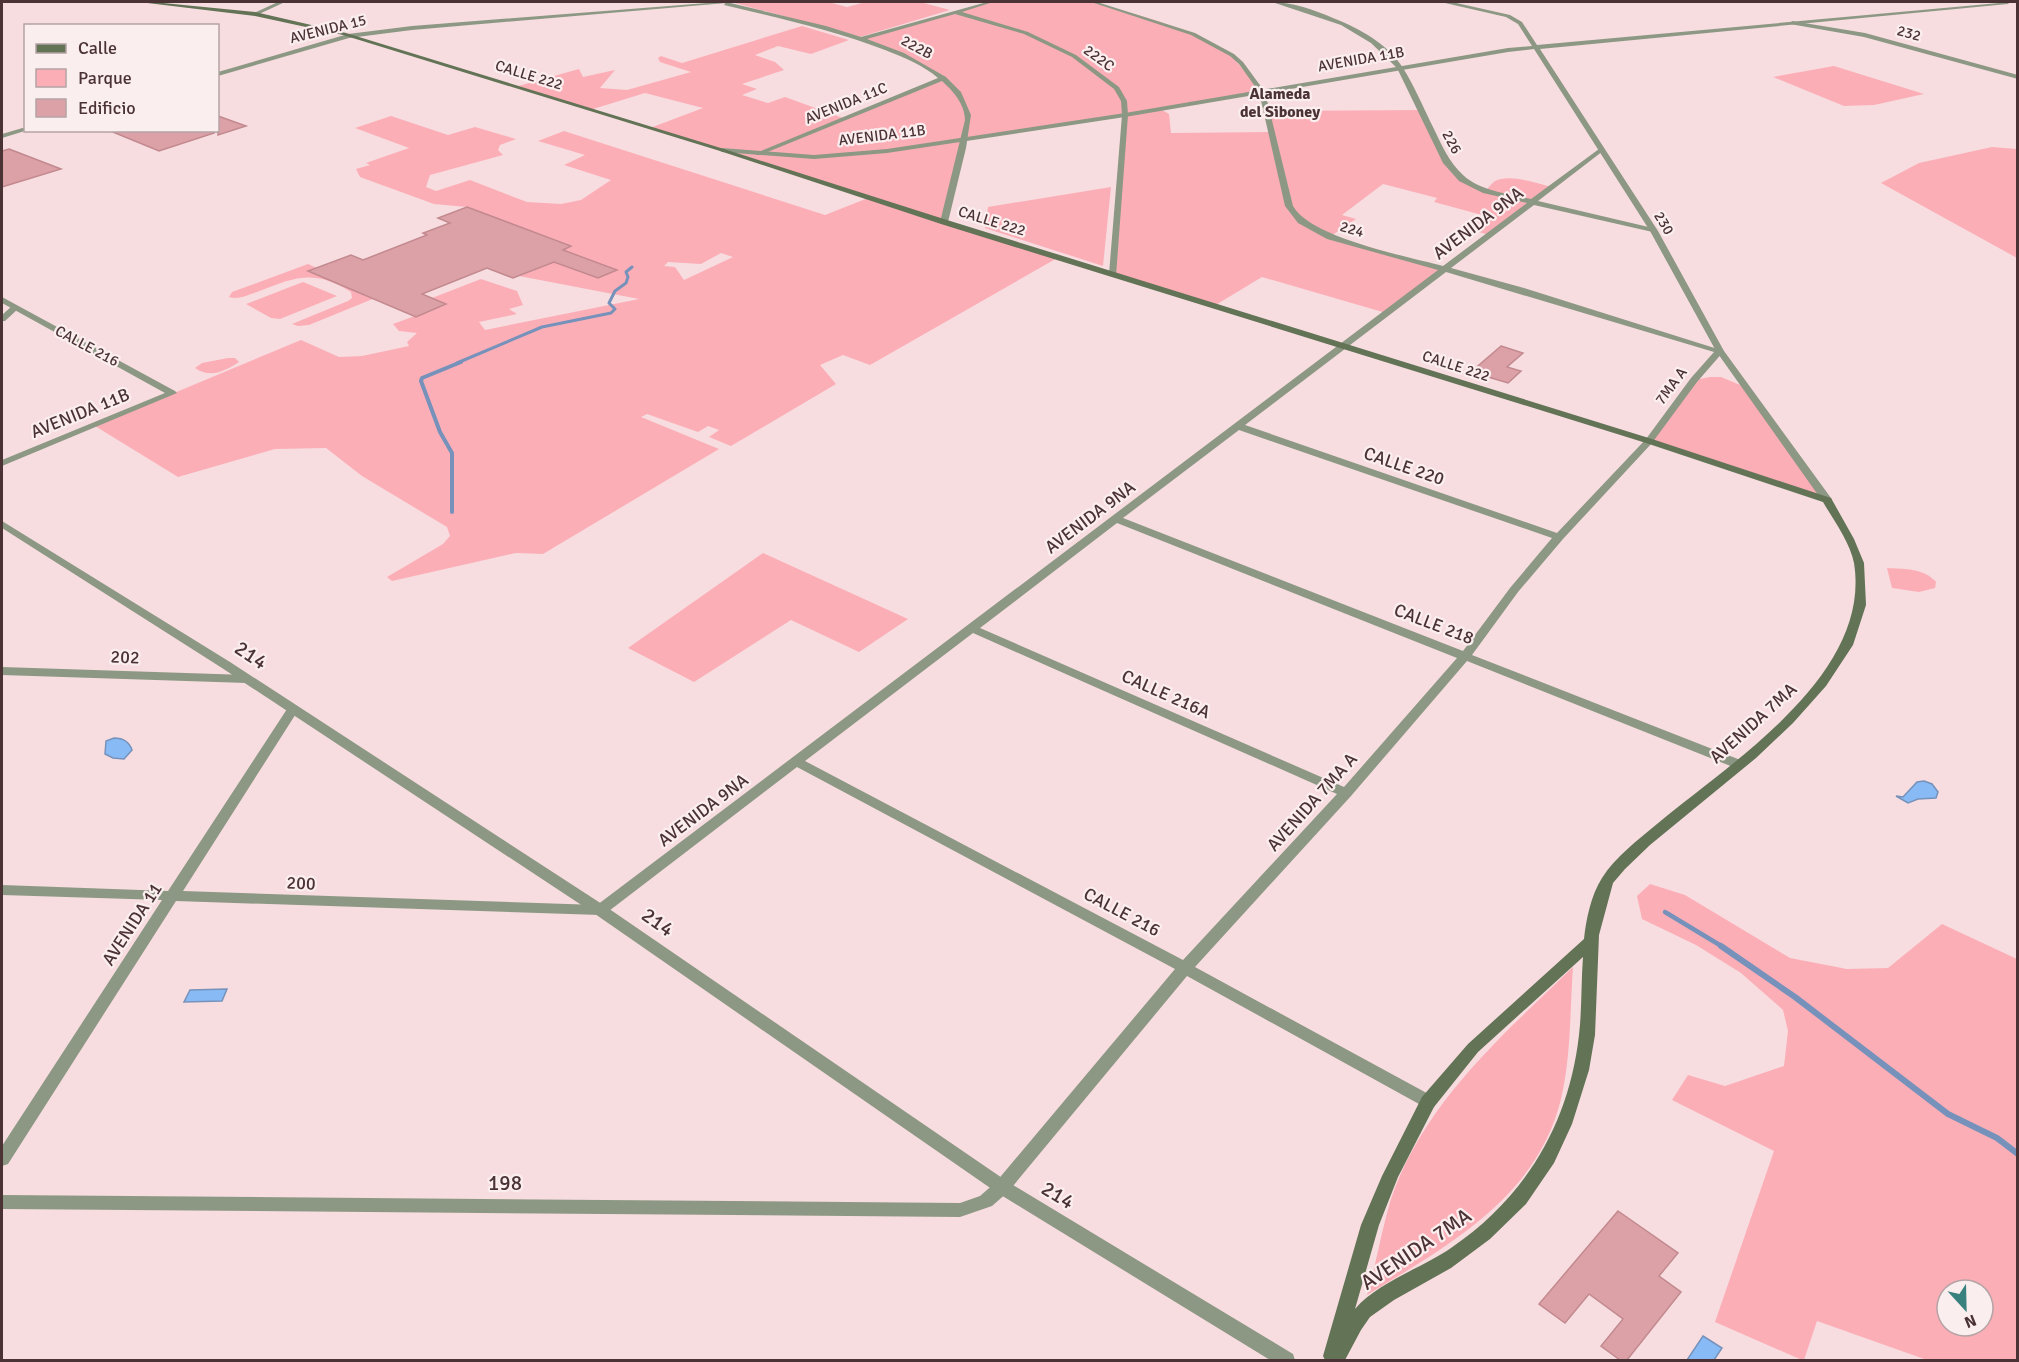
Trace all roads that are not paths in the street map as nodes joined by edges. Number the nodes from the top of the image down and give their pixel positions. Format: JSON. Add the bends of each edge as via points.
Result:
{"nodes":[{"id":1,"x":141,"y":2,"type":"edge"},
{"id":2,"x":282,"y":2,"type":"edge"},
{"id":3,"x":735,"y":2,"type":"edge"},
{"id":4,"x":991,"y":2,"type":"edge"},
{"id":5,"x":1093,"y":2,"type":"edge"},
{"id":6,"x":1274,"y":2,"type":"edge"},
{"id":7,"x":1447,"y":2,"type":"edge"},
{"id":8,"x":2008,"y":2,"type":"edge"},
{"id":9,"x":726,"y":4,"type":"junction"},
{"id":10,"x":955,"y":12,"type":"junction"},
{"id":11,"x":255,"y":14,"type":"junction"},
{"id":12,"x":1792,"y":23,"type":"junction"},
{"id":13,"x":348,"y":36,"type":"junction"},
{"id":14,"x":861,"y":39,"type":"junction"},
{"id":15,"x":1590,"y":42,"type":"junction"},
{"id":16,"x":1534,"y":47,"type":"junction"},
{"id":17,"x":1508,"y":50,"type":"junction"},
{"id":18,"x":1548,"y":60,"type":"junction"},
{"id":19,"x":1400,"y":67,"type":"junction"},
{"id":20,"x":219,"y":74,"type":"edge"},
{"id":21,"x":2018,"y":77,"type":"edge"},
{"id":22,"x":944,"y":78,"type":"junction"},
{"id":23,"x":1262,"y":92,"type":"junction"},
{"id":24,"x":1125,"y":115,"type":"junction"},
{"id":25,"x":24,"y":130,"type":"edge"},
{"id":26,"x":2,"y":136,"type":"edge"},
{"id":27,"x":964,"y":140,"type":"junction"},
{"id":28,"x":722,"y":150,"type":"junction"},
{"id":29,"x":1601,"y":150,"type":"junction"},
{"id":30,"x":758,"y":154,"type":"junction"},
{"id":31,"x":1532,"y":203,"type":"junction"},
{"id":32,"x":944,"y":222,"type":"junction"},
{"id":33,"x":1654,"y":231,"type":"junction"},
{"id":34,"x":1445,"y":269,"type":"junction"},
{"id":35,"x":1113,"y":274,"type":"junction"},
{"id":36,"x":2,"y":300,"type":"edge"},
{"id":37,"x":15,"y":308,"type":"junction"},
{"id":38,"x":2,"y":319,"type":"edge"},
{"id":39,"x":1342,"y":346,"type":"junction"},
{"id":40,"x":1720,"y":351,"type":"junction"},
{"id":41,"x":172,"y":393,"type":"joint"},
{"id":42,"x":1238,"y":426,"type":"junction"},
{"id":43,"x":1649,"y":441,"type":"junction"},
{"id":44,"x":25,"y":454,"type":"junction"},
{"id":45,"x":2,"y":463,"type":"edge"},
{"id":46,"x":2,"y":471,"type":"edge"},
{"id":47,"x":1827,"y":500,"type":"junction"},
{"id":48,"x":1116,"y":519,"type":"junction"},
{"id":49,"x":2,"y":524,"type":"edge"},
{"id":50,"x":1559,"y":537,"type":"junction"},
{"id":51,"x":971,"y":628,"type":"junction"},
{"id":52,"x":1465,"y":656,"type":"junction"},
{"id":53,"x":2,"y":671,"type":"edge"},
{"id":54,"x":247,"y":679,"type":"junction"},
{"id":55,"x":293,"y":709,"type":"junction"},
{"id":56,"x":796,"y":761,"type":"junction"},
{"id":57,"x":1738,"y":764,"type":"junction"},
{"id":58,"x":1346,"y":794,"type":"junction"},
{"id":59,"x":2,"y":890,"type":"edge"},
{"id":60,"x":173,"y":897,"type":"junction"},
{"id":61,"x":600,"y":909,"type":"junction"},
{"id":62,"x":1589,"y":943,"type":"junction"},
{"id":63,"x":1185,"y":968,"type":"junction"},
{"id":64,"x":1428,"y":1102,"type":"junction"},
{"id":65,"x":2,"y":1159,"type":"edge"},
{"id":66,"x":1002,"y":1187,"type":"junction"},
{"id":67,"x":2,"y":1202,"type":"edge"},
{"id":68,"x":1286,"y":1360,"type":"edge"},
{"id":69,"x":1331,"y":1360,"type":"edge"},
{"id":70,"x":1336,"y":1360,"type":"edge"}],
"edges":[{"from":1,"to":11,"type":"main road","name":"CALLE 222"},
{"from":2,"to":11,"type":"street"},
{"from":3,"to":9,"type":"street","name":"AVENIDA 15"},
{"from":4,"to":10,"type":"street"},
{"from":5,"to":23,"type":"street","name":"224","via":[[1203,39],[1241,63]]},
{"from":6,"to":19,"type":"street","name":"226","via":[[1360,31]]},
{"from":7,"to":16,"type":"street","name":"230","via":[[1513,18]]},
{"from":8,"to":12,"type":"street","name":"AVENIDA 11B"},
{"from":9,"to":13,"type":"street","name":"AVENIDA 15"},
{"from":9,"to":14,"type":"street","name":"222B"},
{"from":10,"to":14,"type":"street"},
{"from":10,"to":24,"type":"street","name":"222C","via":[[1026,33],[1074,56],[1117,88],[1124,101]]},
{"from":11,"to":13,"type":"main road","name":"CALLE 222"},
{"from":12,"to":15,"type":"street","name":"AVENIDA 11B"},
{"from":12,"to":21,"type":"street","name":"232","via":[[1865,35]]},
{"from":13,"to":20,"type":"street","name":"AVENIDA 15"},
{"from":13,"to":28,"type":"main road","name":"CALLE 222"},
{"from":14,"to":22,"type":"street","name":"222B","via":[[910,57]]},
{"from":15,"to":16,"type":"street","name":"AVENIDA 11B"},
{"from":15,"to":18,"type":"street","via":[[1563,48]]},
{"from":16,"to":17,"type":"street","name":"AVENIDA 11B"},
{"from":16,"to":18,"type":"street","name":"230"},
{"from":17,"to":18,"type":"street"},
{"from":17,"to":19,"type":"street","name":"AVENIDA 11B"},
{"from":18,"to":29,"type":"street","name":"230"},
{"from":19,"to":23,"type":"street","name":"AVENIDA 11B"},
{"from":19,"to":31,"type":"street","name":"226","via":[[1447,163],[1462,179],[1486,191]]},
{"from":22,"to":27,"type":"street","name":"222B","via":[[958,92],[968,114]]},
{"from":22,"to":30,"type":"street","name":"AVENIDA 11C"},
{"from":23,"to":24,"type":"street","name":"AVENIDA 11B"},
{"from":23,"to":34,"type":"street","name":"224","via":[[1293,214],[1330,237]]},
{"from":24,"to":27,"type":"street","name":"AVENIDA 11B"},
{"from":24,"to":35,"type":"street","name":"222C"},
{"from":25,"to":26,"type":"street"},
{"from":27,"to":30,"type":"street","name":"AVENIDA 11B","via":[[851,155]]},
{"from":27,"to":32,"type":"street","name":"222B"},
{"from":28,"to":30,"type":"street","name":"AVENIDA 11B"},
{"from":28,"to":32,"type":"main road","name":"CALLE 222"},
{"from":29,"to":31,"type":"street","name":"AVENIDA 9NA"},
{"from":29,"to":33,"type":"street","name":"230"},
{"from":31,"to":33,"type":"street","name":"226"},
{"from":31,"to":34,"type":"street","name":"AVENIDA 9NA"},
{"from":32,"to":35,"type":"main road","name":"CALLE 222"},
{"from":33,"to":40,"type":"street","name":"230"},
{"from":34,"to":39,"type":"street","name":"AVENIDA 9NA"},
{"from":34,"to":40,"type":"street","name":"224"},
{"from":35,"to":39,"type":"main road","name":"CALLE 222"},
{"from":36,"to":37,"type":"street","name":"CALLE 216"},
{"from":37,"to":38,"type":"street"},
{"from":37,"to":41,"type":"street","name":"CALLE 216"},
{"from":39,"to":42,"type":"street","name":"AVENIDA 9NA"},
{"from":39,"to":43,"type":"main road","name":"CALLE 222"},
{"from":40,"to":43,"type":"street","name":"7MA A"},
{"from":40,"to":47,"type":"street","name":"230"},
{"from":41,"to":44,"type":"street","name":"AVENIDA 11B"},
{"from":42,"to":48,"type":"street","name":"AVENIDA 9NA"},
{"from":42,"to":50,"type":"street","name":"CALLE 220"},
{"from":43,"to":47,"type":"main road","name":"CALLE 222"},
{"from":43,"to":50,"type":"street","name":"AVENIDA 7MA A"},
{"from":44,"to":45,"type":"street","name":"AVENIDA 11B"},
{"from":44,"to":46,"type":"street"},
{"from":47,"to":57,"type":"main road","name":"AVENIDA 7MA","via":[[1858,561],[1862,587],[1855,624],[1825,683],[1801,710]]},
{"from":48,"to":51,"type":"street","name":"AVENIDA 9NA"},
{"from":48,"to":52,"type":"street","name":"CALLE 218"},
{"from":49,"to":54,"type":"street","name":"214"},
{"from":50,"to":52,"type":"street","name":"AVENIDA 7MA A"},
{"from":51,"to":56,"type":"street","name":"AVENIDA 9NA"},
{"from":51,"to":58,"type":"street","name":"CALLE 216A"},
{"from":52,"to":57,"type":"street","name":"CALLE 218"},
{"from":52,"to":58,"type":"street","name":"AVENIDA 7MA A"},
{"from":53,"to":54,"type":"street","name":"202"},
{"from":54,"to":55,"type":"street","name":"214"},
{"from":55,"to":60,"type":"street","name":"AVENIDA 11"},
{"from":55,"to":61,"type":"street","name":"214"},
{"from":56,"to":61,"type":"street","name":"AVENIDA 9NA"},
{"from":56,"to":63,"type":"street","name":"CALLE 216"},
{"from":57,"to":62,"type":"main road","name":"AVENIDA 7MA","via":[[1675,815],[1606,882]]},
{"from":58,"to":63,"type":"street","name":"AVENIDA 7MA A"},
{"from":59,"to":60,"type":"street","name":"200"},
{"from":60,"to":61,"type":"street","name":"200"},
{"from":60,"to":65,"type":"street","name":"AVENIDA 11"},
{"from":61,"to":66,"type":"street","name":"214"},
{"from":62,"to":64,"type":"main road","name":"AVENIDA 7MA","via":[[1473,1048]]},
{"from":62,"to":70,"type":"main road","name":"AVENIDA 7MA","via":[[1583,1063],[1559,1131],[1539,1172],[1478,1237],[1447,1261],[1369,1306],[1355,1322]]},
{"from":63,"to":64,"type":"street","name":"CALLE 216"},
{"from":63,"to":66,"type":"street","name":"AVENIDA 7MA A"},
{"from":64,"to":69,"type":"main road","name":"AVENIDA 7MA","via":[[1370,1225]]},
{"from":66,"to":67,"type":"street","name":"198","via":[[986,1200],[960,1210]]},
{"from":66,"to":68,"type":"street","name":"214"}]}
